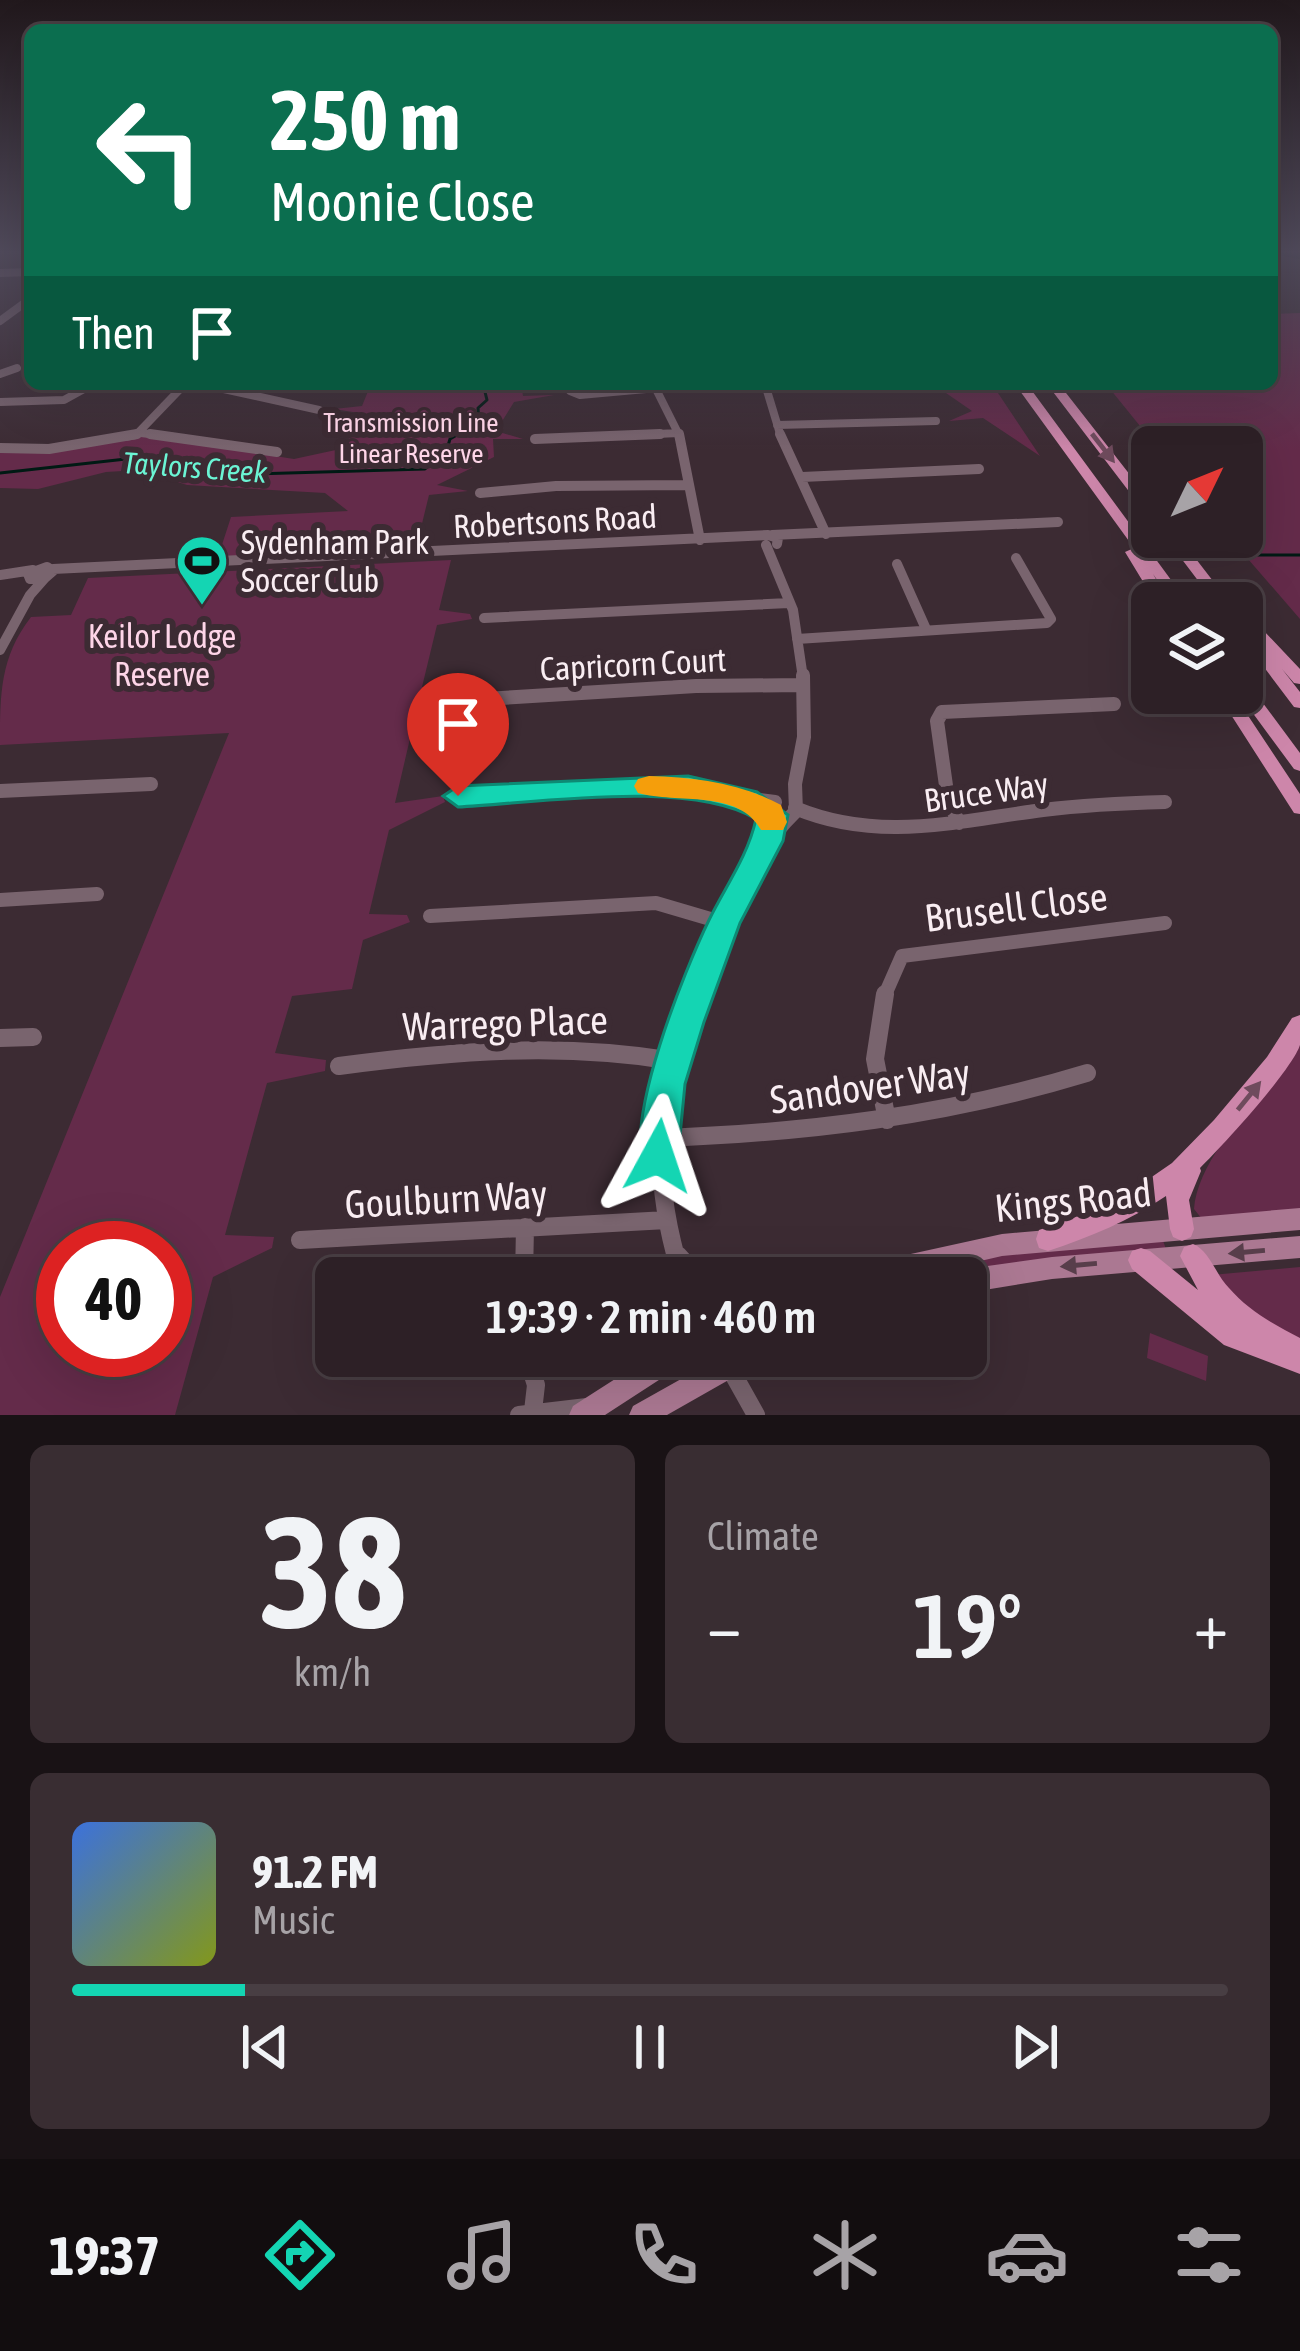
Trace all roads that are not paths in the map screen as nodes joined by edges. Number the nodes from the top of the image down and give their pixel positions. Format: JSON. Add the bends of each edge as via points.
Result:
{"nodes":[{"id":1,"x":16,"y":368,"type":"dead end"},
{"id":2,"x":0,"y":374,"type":"edge"},
{"id":3,"x":83,"y":390,"type":"edge"},
{"id":4,"x":180,"y":390,"type":"edge"},
{"id":5,"x":228,"y":390,"type":"edge"},
{"id":6,"x":578,"y":390,"type":"edge"},
{"id":7,"x":624,"y":390,"type":"edge"},
{"id":8,"x":657,"y":390,"type":"edge"},
{"id":9,"x":767,"y":390,"type":"edge"},
{"id":10,"x":1026,"y":390,"type":"edge"},
{"id":11,"x":1059,"y":390,"type":"edge"},
{"id":12,"x":0,"y":402,"type":"edge"},
{"id":13,"x":319,"y":410,"type":"dead end"},
{"id":14,"x":936,"y":421,"type":"dead end"},
{"id":15,"x":1051,"y":424,"type":"junction"},
{"id":16,"x":777,"y":425,"type":"junction"},
{"id":17,"x":141,"y":433,"type":"junction"},
{"id":18,"x":679,"y":433,"type":"junction"},
{"id":19,"x":535,"y":439,"type":"dead end"},
{"id":20,"x":0,"y":448,"type":"edge"},
{"id":21,"x":278,"y":452,"type":"dead end"},
{"id":22,"x":979,"y":469,"type":"dead end"},
{"id":23,"x":802,"y":477,"type":"junction"},
{"id":24,"x":686,"y":485,"type":"junction"},
{"id":25,"x":1131,"y":485,"type":"edge"},
{"id":26,"x":480,"y":494,"type":"dead end"},
{"id":27,"x":1058,"y":522,"type":"dead end"},
{"id":28,"x":826,"y":534,"type":"junction"},
{"id":29,"x":700,"y":540,"type":"junction"},
{"id":30,"x":770,"y":543,"type":"junction"},
{"id":31,"x":1016,"y":558,"type":"dead end"},
{"id":32,"x":1190,"y":558,"type":"edge"},
{"id":33,"x":897,"y":564,"type":"dead end"},
{"id":34,"x":0,"y":575,"type":"edge"},
{"id":35,"x":49,"y":575,"type":"junction"},
{"id":36,"x":30,"y":576,"type":"junction"},
{"id":37,"x":1150,"y":582,"type":"edge"},
{"id":38,"x":1165,"y":582,"type":"edge"},
{"id":39,"x":1210,"y":582,"type":"edge"},
{"id":40,"x":30,"y":595,"type":"junction"},
{"id":41,"x":789,"y":603,"type":"junction"},
{"id":42,"x":484,"y":618,"type":"dead end"},
{"id":43,"x":926,"y":629,"type":"junction"},
{"id":44,"x":797,"y":639,"type":"junction"},
{"id":45,"x":1263,"y":639,"type":"edge"},
{"id":46,"x":1,"y":647,"type":"edge"},
{"id":47,"x":1263,"y":655,"type":"edge"},
{"id":48,"x":1300,"y":680,"type":"edge"},
{"id":49,"x":802,"y":686,"type":"junction"},
{"id":50,"x":468,"y":700,"type":"dead end"},
{"id":51,"x":1300,"y":703,"type":"edge"},
{"id":52,"x":1114,"y":704,"type":"dead end"},
{"id":53,"x":1239,"y":714,"type":"edge"},
{"id":54,"x":1262,"y":714,"type":"edge"},
{"id":55,"x":1300,"y":765,"type":"edge"},
{"id":56,"x":151,"y":784,"type":"dead end"},
{"id":57,"x":0,"y":791,"type":"edge"},
{"id":58,"x":458,"y":796,"type":"dead end"},
{"id":59,"x":1165,"y":802,"type":"dead end"},
{"id":60,"x":1300,"y":808,"type":"edge"},
{"id":61,"x":783,"y":810,"type":"junction"},
{"id":62,"x":959,"y":823,"type":"junction"},
{"id":63,"x":97,"y":894,"type":"dead end"},
{"id":64,"x":0,"y":900,"type":"edge"},
{"id":65,"x":430,"y":916,"type":"dead end"},
{"id":66,"x":724,"y":923,"type":"junction"},
{"id":67,"x":1165,"y":923,"type":"dead end"},
{"id":68,"x":1300,"y":1024,"type":"edge"},
{"id":69,"x":33,"y":1036,"type":"dead end"},
{"id":70,"x":0,"y":1038,"type":"edge"},
{"id":71,"x":674,"y":1061,"type":"junction"},
{"id":72,"x":339,"y":1066,"type":"dead end"},
{"id":73,"x":1087,"y":1073,"type":"dead end"},
{"id":74,"x":886,"y":1120,"type":"junction"},
{"id":75,"x":658,"y":1138,"type":"junction"},
{"id":76,"x":1192,"y":1165,"type":"junction"},
{"id":77,"x":1300,"y":1219,"type":"edge"},
{"id":78,"x":667,"y":1220,"type":"junction"},
{"id":79,"x":525,"y":1227,"type":"junction"},
{"id":80,"x":1181,"y":1229,"type":"junction"},
{"id":81,"x":1048,"y":1239,"type":"junction"},
{"id":82,"x":300,"y":1240,"type":"dead end"},
{"id":83,"x":1300,"y":1247,"type":"edge"},
{"id":84,"x":674,"y":1250,"type":"junction"},
{"id":85,"x":1193,"y":1256,"type":"junction"},
{"id":86,"x":524,"y":1257,"type":"edge"},
{"id":87,"x":676,"y":1257,"type":"edge"},
{"id":88,"x":680,"y":1257,"type":"edge"},
{"id":89,"x":938,"y":1257,"type":"edge"},
{"id":90,"x":1141,"y":1260,"type":"junction"},
{"id":91,"x":987,"y":1278,"type":"edge"},
{"id":92,"x":1300,"y":1357,"type":"edge"},
{"id":93,"x":534,"y":1377,"type":"edge"},
{"id":94,"x":640,"y":1377,"type":"edge"},
{"id":95,"x":704,"y":1377,"type":"edge"},
{"id":96,"x":740,"y":1377,"type":"edge"},
{"id":97,"x":588,"y":1410,"type":"edge"},
{"id":98,"x":526,"y":1413,"type":"edge"},
{"id":99,"x":643,"y":1415,"type":"edge"},
{"id":100,"x":756,"y":1415,"type":"edge"}],
"edges":[{"from":1,"to":2,"type":"street"},
{"from":3,"to":12,"type":"street","via":[[64,400]]},
{"from":4,"to":17,"type":"street"},
{"from":5,"to":13,"type":"street"},
{"from":6,"to":7,"type":"street"},
{"from":8,"to":18,"type":"street"},
{"from":9,"to":16,"type":"street"},
{"from":10,"to":15,"type":"highway"},
{"from":11,"to":25,"type":"highway","one_way":true},
{"from":14,"to":16,"type":"street"},
{"from":15,"to":37,"type":"highway"},
{"from":15,"to":38,"type":"highway"},
{"from":16,"to":23,"type":"street"},
{"from":17,"to":20,"type":"street","via":[[49,449]]},
{"from":17,"to":21,"type":"street"},
{"from":18,"to":19,"type":"street"},
{"from":18,"to":24,"type":"street"},
{"from":22,"to":23,"type":"street"},
{"from":23,"to":28,"type":"street"},
{"from":24,"to":26,"type":"street"},
{"from":24,"to":29,"type":"street"},
{"from":27,"to":28,"type":"street"},
{"from":28,"to":30,"type":"street"},
{"from":29,"to":30,"type":"street","name":"Robertsons Road"},
{"from":29,"to":35,"type":"street","name":"Robertsons Road"},
{"from":30,"to":41,"type":"street"},
{"from":31,"to":43,"type":"street","via":[[1049,622]]},
{"from":32,"to":39,"type":"highway"},
{"from":33,"to":43,"type":"street"},
{"from":34,"to":36,"type":"street"},
{"from":35,"to":36,"type":"street","name":"Robertsons Road"},
{"from":35,"to":40,"type":"street"},
{"from":36,"to":40,"type":"street"},
{"from":40,"to":46,"type":"street"},
{"from":41,"to":42,"type":"street"},
{"from":41,"to":44,"type":"street"},
{"from":43,"to":44,"type":"street"},
{"from":44,"to":49,"type":"street"},
{"from":45,"to":48,"type":"highway"},
{"from":47,"to":51,"type":"highway"},
{"from":49,"to":50,"type":"street","name":"Capricorn Court"},
{"from":49,"to":61,"type":"street","via":[[805,725]]},
{"from":52,"to":62,"type":"street","via":[[942,712],[948,800]]},
{"from":53,"to":60,"type":"highway"},
{"from":54,"to":55,"type":"highway"},
{"from":56,"to":57,"type":"street"},
{"from":58,"to":61,"type":"street","via":[[653,785]]},
{"from":59,"to":62,"type":"street","name":"Bruce Way"},
{"from":61,"to":62,"type":"street","name":"Bruce Way","via":[[868,829]]},
{"from":61,"to":66,"type":"street"},
{"from":63,"to":64,"type":"street"},
{"from":65,"to":66,"type":"street","via":[[656,903]]},
{"from":66,"to":71,"type":"street"},
{"from":67,"to":74,"type":"street","name":"Brusell Close","via":[[902,956],[874,1056]]},
{"from":76,"to":68,"type":"highway","one_way":true},
{"from":69,"to":70,"type":"street"},
{"from":71,"to":72,"type":"street","name":"Warrego Place","via":[[591,1046]]},
{"from":71,"to":75,"type":"street"},
{"from":73,"to":74,"type":"street","name":"Sandover Way"},
{"from":74,"to":75,"type":"street","name":"Sandover Way","via":[[771,1136]]},
{"from":75,"to":78,"type":"street"},
{"from":76,"to":80,"type":"highway","via":[[1177,1200]]},
{"from":76,"to":81,"type":"highway","via":[[1134,1206]]},
{"from":77,"to":80,"type":"main road","name":"Kings Road"},
{"from":78,"to":79,"type":"street","name":"Goulburn Way"},
{"from":78,"to":84,"type":"street"},
{"from":79,"to":82,"type":"street","name":"Goulburn Way"},
{"from":79,"to":86,"type":"street"},
{"from":80,"to":81,"type":"main road","name":"Kings Road"},
{"from":80,"to":85,"type":"main road"},
{"from":81,"to":89,"type":"main road","name":"Kings Road"},
{"from":83,"to":85,"type":"main road","name":"Kings Road","one_way":true},
{"from":84,"to":87,"type":"street"},
{"from":84,"to":88,"type":"street"},
{"from":85,"to":90,"type":"main road","name":"Kings Road"},
{"from":85,"to":92,"type":"highway","via":[[1245,1322]]},
{"from":90,"to":91,"type":"main road","name":"Kings Road","one_way":true},
{"from":90,"to":92,"type":"highway","via":[[1233,1336]]},
{"from":93,"to":98,"type":"street"},
{"from":94,"to":97,"type":"main road"},
{"from":95,"to":99,"type":"main road"},
{"from":96,"to":100,"type":"street"},
{"from":97,"to":98,"type":"street"}]}
